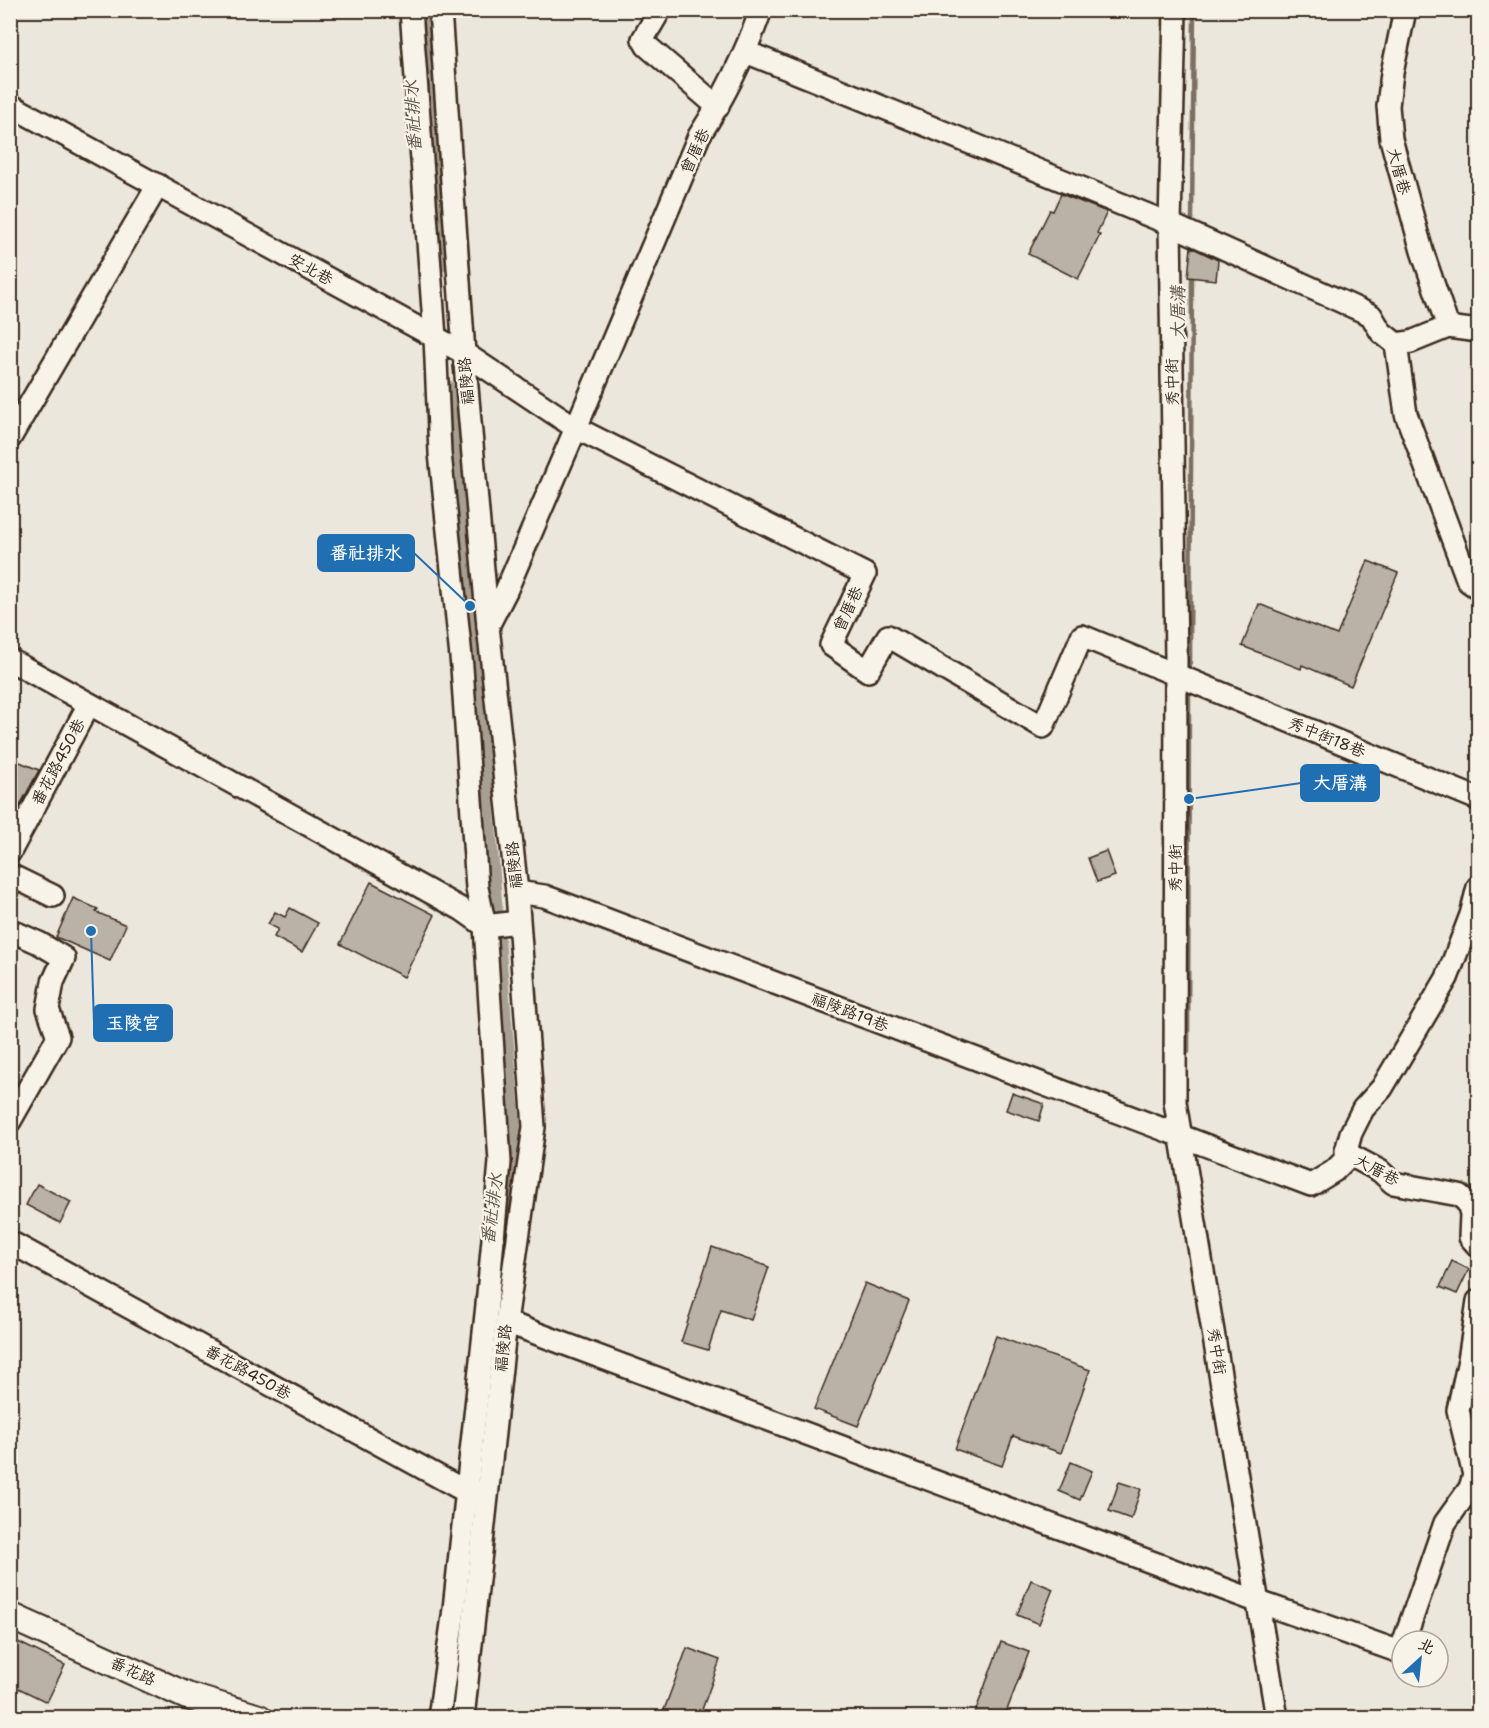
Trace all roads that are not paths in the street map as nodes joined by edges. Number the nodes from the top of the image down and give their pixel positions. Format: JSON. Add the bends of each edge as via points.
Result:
{"nodes":[{"id":1,"x":411,"y":10,"type":"edge"},
{"id":2,"x":440,"y":10,"type":"edge"},
{"id":3,"x":660,"y":10,"type":"edge"},
{"id":4,"x":761,"y":10,"type":"edge"},
{"id":5,"x":1175,"y":10,"type":"edge"},
{"id":6,"x":1405,"y":10,"type":"edge"},
{"id":7,"x":746,"y":51,"type":"junction"},
{"id":8,"x":10,"y":105,"type":"edge"},
{"id":9,"x":718,"y":107,"type":"junction"},
{"id":10,"x":158,"y":184,"type":"junction"},
{"id":11,"x":1170,"y":224,"type":"junction"},
{"id":12,"x":1448,"y":327,"type":"junction"},
{"id":13,"x":1479,"y":331,"type":"edge"},
{"id":14,"x":435,"y":337,"type":"junction"},
{"id":15,"x":1396,"y":344,"type":"junction"},
{"id":16,"x":464,"y":353,"type":"junction"},
{"id":17,"x":576,"y":428,"type":"junction"},
{"id":18,"x":10,"y":438,"type":"edge"},
{"id":19,"x":1479,"y":588,"type":"edge"},
{"id":20,"x":488,"y":626,"type":"junction"},
{"id":21,"x":10,"y":660,"type":"edge"},
{"id":22,"x":1176,"y":674,"type":"junction"},
{"id":23,"x":89,"y":704,"type":"junction"},
{"id":24,"x":1479,"y":799,"type":"edge"},
{"id":25,"x":10,"y":852,"type":"edge"},
{"id":26,"x":10,"y":875,"type":"edge"},
{"id":27,"x":1479,"y":887,"type":"edge"},
{"id":28,"x":517,"y":892,"type":"junction"},
{"id":29,"x":53,"y":896,"type":"dead end"},
{"id":30,"x":518,"y":922,"type":"junction"},
{"id":31,"x":485,"y":926,"type":"junction"},
{"id":32,"x":10,"y":930,"type":"edge"},
{"id":33,"x":13,"y":1111,"type":"edge"},
{"id":34,"x":1182,"y":1138,"type":"junction"},
{"id":35,"x":1350,"y":1155,"type":"junction"},
{"id":36,"x":10,"y":1242,"type":"edge"},
{"id":37,"x":1479,"y":1245,"type":"edge"},
{"id":38,"x":1479,"y":1301,"type":"edge"},
{"id":39,"x":506,"y":1322,"type":"junction"},
{"id":40,"x":1468,"y":1411,"type":"edge"},
{"id":41,"x":466,"y":1491,"type":"junction"},
{"id":42,"x":486,"y":1502,"type":"junction"},
{"id":43,"x":1259,"y":1602,"type":"junction"},
{"id":44,"x":10,"y":1616,"type":"edge"},
{"id":45,"x":1408,"y":1629,"type":"edge"},
{"id":46,"x":1390,"y":1648,"type":"edge"},
{"id":47,"x":259,"y":1718,"type":"edge"},
{"id":48,"x":439,"y":1718,"type":"edge"},
{"id":49,"x":463,"y":1718,"type":"edge"},
{"id":50,"x":1277,"y":1718,"type":"edge"}],
"edges":[{"from":1,"to":14,"type":"street"},
{"from":2,"to":16,"type":"street","name":"福陵路"},
{"from":3,"to":9,"type":"street","via":[[643,39],[647,46]]},
{"from":4,"to":7,"type":"street","name":"曾厝巷"},
{"from":5,"to":11,"type":"street","name":"秀中街"},
{"from":6,"to":12,"type":"street","name":"大厝巷","via":[[1388,106],[1391,139]]},
{"from":7,"to":9,"type":"street","name":"曾厝巷"},
{"from":7,"to":11,"type":"street"},
{"from":8,"to":10,"type":"street","name":"安北巷"},
{"from":9,"to":17,"type":"street","name":"曾厝巷","via":[[699,136]]},
{"from":10,"to":14,"type":"street","name":"安北巷"},
{"from":10,"to":18,"type":"street"},
{"from":11,"to":15,"type":"street","via":[[1371,315],[1381,332]]},
{"from":11,"to":22,"type":"street","name":"秀中街"},
{"from":12,"to":13,"type":"street"},
{"from":12,"to":15,"type":"street"},
{"from":14,"to":16,"type":"street","name":"安北巷"},
{"from":14,"to":31,"type":"street","via":[[440,453],[462,667],[477,888]]},
{"from":15,"to":19,"type":"street","via":[[1406,414],[1468,581]]},
{"from":16,"to":17,"type":"street","name":"曾厝巷"},
{"from":16,"to":20,"type":"street","name":"福陵路"},
{"from":17,"to":20,"type":"street","name":"曾厝巷"},
{"from":17,"to":22,"type":"street","name":"曾厝巷","via":[[865,574],[831,645],[868,671],[888,636],[1043,727],[1082,636]]},
{"from":20,"to":28,"type":"street","name":"福陵路"},
{"from":21,"to":23,"type":"street"},
{"from":22,"to":24,"type":"street","name":"秀中街18巷"},
{"from":22,"to":34,"type":"street","name":"秀中街","via":[[1175,1102]]},
{"from":23,"to":25,"type":"street","name":"番花路450巷"},
{"from":23,"to":31,"type":"street"},
{"from":26,"to":29,"type":"street"},
{"from":27,"to":35,"type":"street","via":[[1447,978],[1382,1088],[1363,1109],[1351,1133],[1346,1151]]},
{"from":28,"to":30,"type":"street","name":"福陵路"},
{"from":28,"to":34,"type":"street","name":"福陵路19巷","via":[[544,896]]},
{"from":30,"to":31,"type":"street"},
{"from":30,"to":39,"type":"street","name":"福陵路","via":[[534,1127]]},
{"from":31,"to":41,"type":"street","via":[[500,1162]]},
{"from":32,"to":33,"type":"street","via":[[64,958],[53,982],[48,1009],[58,1037]]},
{"from":34,"to":35,"type":"street","name":"大厝巷","via":[[1311,1185]]},
{"from":34,"to":43,"type":"street","name":"秀中街"},
{"from":35,"to":37,"type":"street","name":"大厝巷","via":[[1393,1183],[1459,1195],[1468,1203],[1470,1237]]},
{"from":36,"to":41,"type":"street","name":"番花路450巷"},
{"from":38,"to":40,"type":"street","via":[[1469,1360]]},
{"from":39,"to":42,"type":"street","name":"福陵路"},
{"from":39,"to":43,"type":"street"},
{"from":40,"to":45,"type":"street","via":[[1473,1475],[1470,1488],[1445,1523]]},
{"from":41,"to":42,"type":"street","name":"番花路450巷"},
{"from":41,"to":48,"type":"street"},
{"from":42,"to":49,"type":"street","name":"福陵路"},
{"from":43,"to":46,"type":"street"},
{"from":43,"to":50,"type":"street","name":"秀中街"},
{"from":44,"to":47,"type":"main road","name":"番花路","via":[[187,1696]]}]}
